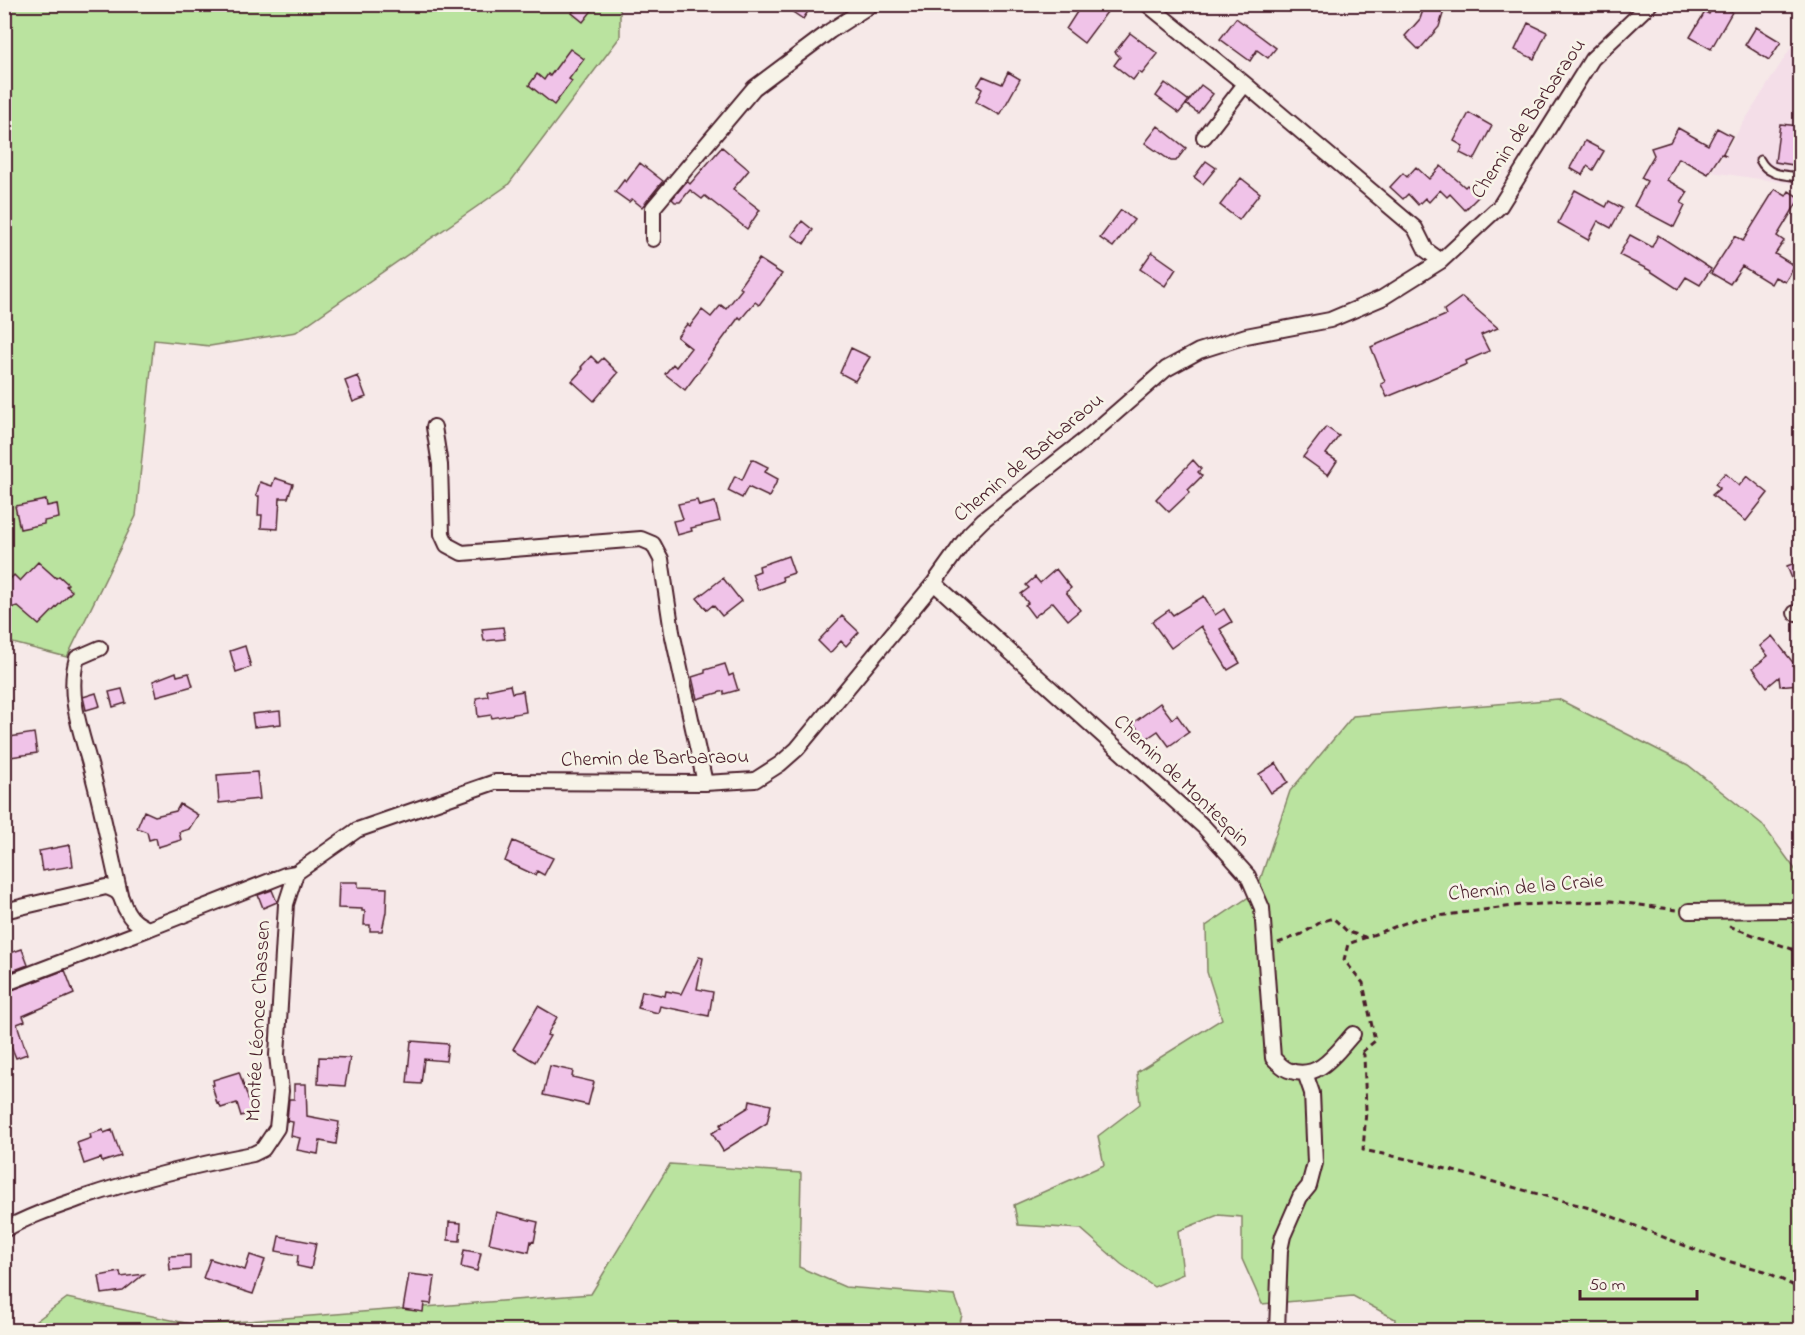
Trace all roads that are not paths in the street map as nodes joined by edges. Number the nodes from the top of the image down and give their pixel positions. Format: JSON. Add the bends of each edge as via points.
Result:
{"nodes":[{"id":1,"x":872,"y":4,"type":"edge"},
{"id":2,"x":1146,"y":4,"type":"edge"},
{"id":3,"x":1650,"y":4,"type":"edge"},
{"id":4,"x":1245,"y":84,"type":"junction"},
{"id":5,"x":1204,"y":137,"type":"dead end"},
{"id":6,"x":1760,"y":160,"type":"dead end"},
{"id":7,"x":1800,"y":177,"type":"edge"},
{"id":8,"x":653,"y":239,"type":"dead end"},
{"id":9,"x":1441,"y":261,"type":"junction"},
{"id":10,"x":434,"y":427,"type":"dead end"},
{"id":11,"x":934,"y":583,"type":"junction"},
{"id":12,"x":100,"y":648,"type":"dead end"},
{"id":13,"x":705,"y":783,"type":"junction"},
{"id":14,"x":296,"y":873,"type":"junction"},
{"id":15,"x":120,"y":894,"type":"junction"},
{"id":16,"x":1800,"y":910,"type":"edge"},
{"id":17,"x":4,"y":911,"type":"edge"},
{"id":18,"x":1689,"y":911,"type":"road end"},
{"id":19,"x":148,"y":929,"type":"junction"},
{"id":20,"x":4,"y":984,"type":"edge"},
{"id":21,"x":1353,"y":1034,"type":"road end"},
{"id":22,"x":1305,"y":1073,"type":"junction"},
{"id":23,"x":4,"y":1230,"type":"edge"},
{"id":24,"x":1277,"y":1330,"type":"edge"}],
"edges":[{"from":1,"to":8,"type":"street","via":[[754,88],[653,208]]},
{"from":2,"to":4,"type":"street"},
{"from":3,"to":9,"type":"street","name":"Chemin de Barbaraou","via":[[1592,59],[1500,206]]},
{"from":4,"to":5,"type":"street"},
{"from":4,"to":9,"type":"street","via":[[1415,228],[1426,250]]},
{"from":6,"to":7,"type":"lane","via":[[1773,173]]},
{"from":9,"to":11,"type":"street","name":"Chemin de Barbaraou","via":[[1382,298],[1330,320],[1246,336],[1199,351],[1166,369],[1087,438],[982,520]]},
{"from":10,"to":13,"type":"street","via":[[440,465],[442,534],[454,549],[462,553],[640,539],[653,544],[661,559],[672,632]]},
{"from":11,"to":13,"type":"street","name":"Chemin de Barbaraou","via":[[780,765],[755,780]]},
{"from":11,"to":22,"type":"street","name":"Chemin de Montespin","via":[[1204,826],[1248,876],[1262,908],[1273,1059],[1287,1070]]},
{"from":12,"to":15,"type":"street","via":[[77,658],[73,672],[75,699]]},
{"from":13,"to":14,"type":"street","name":"Chemin de Barbaraou","via":[[495,782],[357,830]]},
{"from":14,"to":19,"type":"street","name":"Chemin de Barbaraou"},
{"from":14,"to":23,"type":"street","name":"Montée Léonce Chassen","via":[[286,904],[277,1128],[263,1149],[103,1191]]},
{"from":15,"to":17,"type":"street","via":[[106,887]]},
{"from":15,"to":19,"type":"street","via":[[128,913]]},
{"from":16,"to":18,"type":"street"},
{"from":19,"to":20,"type":"street","name":"Chemin de Barbaraou"},
{"from":21,"to":22,"type":"street","via":[[1323,1068]]},
{"from":22,"to":24,"type":"street","via":[[1312,1093],[1315,1163],[1309,1186],[1283,1236]]}]}
